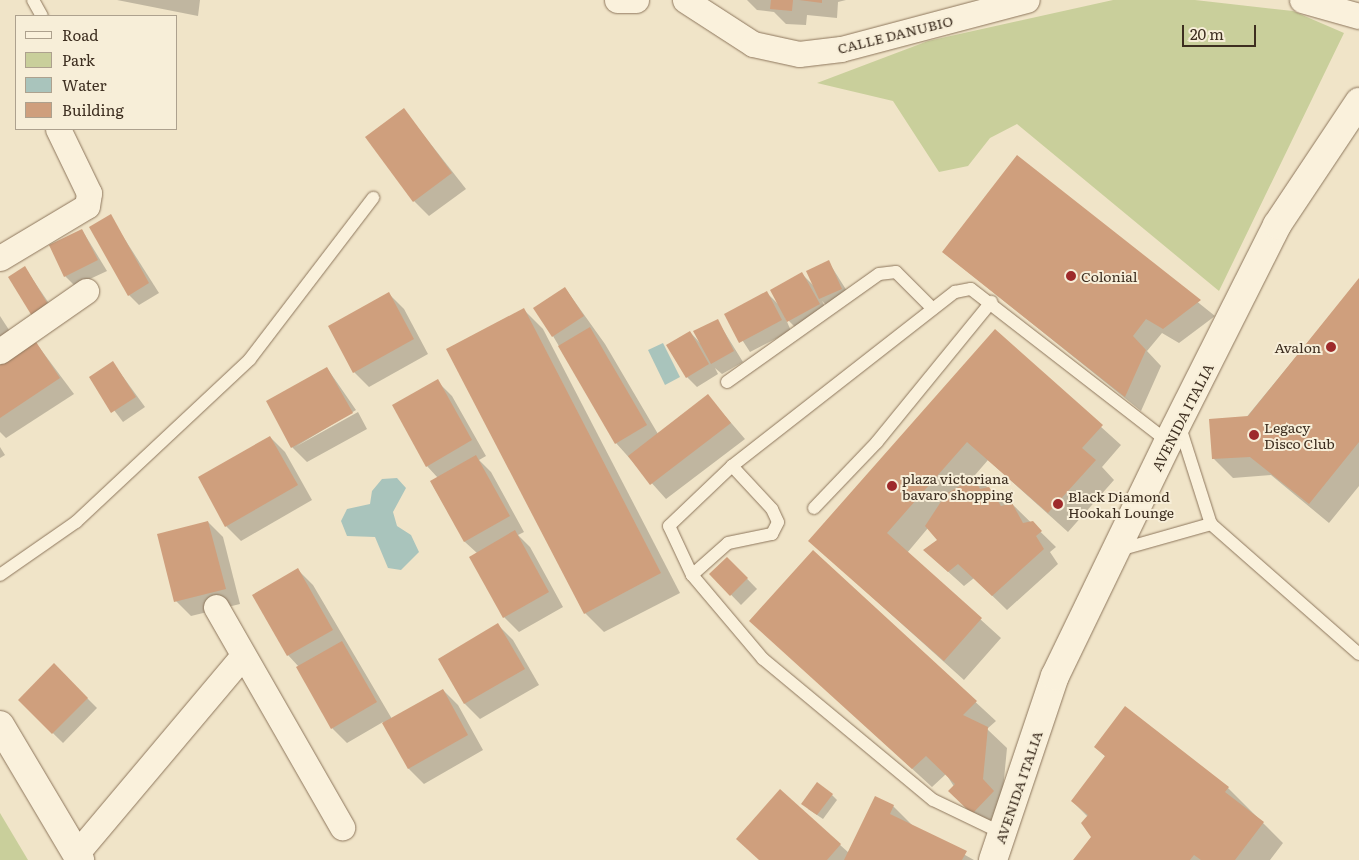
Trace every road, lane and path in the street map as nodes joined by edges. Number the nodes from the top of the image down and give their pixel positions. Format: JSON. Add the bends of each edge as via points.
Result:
{"nodes":[{"id":1,"x":33,"y":0,"type":"edge"},
{"id":2,"x":617,"y":0,"type":"edge"},
{"id":3,"x":636,"y":0,"type":"edge"},
{"id":4,"x":685,"y":0,"type":"edge"},
{"id":5,"x":1027,"y":0,"type":"edge"},
{"id":6,"x":1302,"y":0,"type":"edge"},
{"id":7,"x":41,"y":15,"type":"edge"},
{"id":8,"x":1359,"y":16,"type":"edge"},
{"id":9,"x":1359,"y":102,"type":"edge"},
{"id":10,"x":58,"y":130,"type":"edge"},
{"id":11,"x":373,"y":198,"type":"dead end"},
{"id":12,"x":0,"y":258,"type":"edge"},
{"id":13,"x":86,"y":291,"type":"dead end"},
{"id":14,"x":991,"y":302,"type":"junction"},
{"id":15,"x":933,"y":309,"type":"junction"},
{"id":16,"x":0,"y":351,"type":"edge"},
{"id":17,"x":727,"y":382,"type":"dead end"},
{"id":18,"x":1173,"y":433,"type":"junction"},
{"id":19,"x":732,"y":466,"type":"junction"},
{"id":20,"x":814,"y":508,"type":"dead end"},
{"id":21,"x":1211,"y":524,"type":"junction"},
{"id":22,"x":1116,"y":552,"type":"junction"},
{"id":23,"x":0,"y":575,"type":"edge"},
{"id":24,"x":692,"y":575,"type":"junction"},
{"id":25,"x":216,"y":607,"type":"dead end"},
{"id":26,"x":1359,"y":654,"type":"edge"},
{"id":27,"x":243,"y":656,"type":"junction"},
{"id":28,"x":0,"y":725,"type":"edge"},
{"id":29,"x":342,"y":827,"type":"dead end"},
{"id":30,"x":1002,"y":833,"type":"junction"},
{"id":31,"x":78,"y":857,"type":"edge"},
{"id":32,"x":993,"y":860,"type":"edge"}],
"edges":[{"from":1,"to":7,"type":"lane"},
{"from":2,"to":3,"type":"street"},
{"from":4,"to":5,"type":"street","name":"CALLE DANUBIO","via":[[753,44],[799,54],[841,49]]},
{"from":6,"to":8,"type":"street"},
{"from":9,"to":18,"type":"street","name":"AVENIDA ITALIA","via":[[1277,225]]},
{"from":10,"to":12,"type":"street","via":[[89,192],[87,206]]},
{"from":11,"to":23,"type":"lane","via":[[250,359],[76,522]]},
{"from":13,"to":16,"type":"street"},
{"from":14,"to":15,"type":"lane","via":[[972,289],[955,292]]},
{"from":14,"to":18,"type":"lane"},
{"from":14,"to":20,"type":"lane","via":[[877,442]]},
{"from":15,"to":17,"type":"lane","via":[[896,272],[879,274]]},
{"from":15,"to":19,"type":"lane"},
{"from":18,"to":21,"type":"lane"},
{"from":18,"to":22,"type":"street","name":"AVENIDA ITALIA"},
{"from":19,"to":24,"type":"lane","via":[[669,526]]},
{"from":19,"to":24,"type":"lane","via":[[772,509],[778,522],[772,534],[728,543]]},
{"from":21,"to":22,"type":"lane"},
{"from":21,"to":26,"type":"lane"},
{"from":22,"to":30,"type":"street","name":"AVENIDA ITALIA","via":[[1055,676]]},
{"from":24,"to":30,"type":"lane","via":[[770,666],[932,800]]},
{"from":25,"to":27,"type":"street"},
{"from":27,"to":29,"type":"street"},
{"from":27,"to":31,"type":"street"},
{"from":28,"to":31,"type":"street"},
{"from":30,"to":32,"type":"street","name":"AVENIDA ITALIA"}]}
